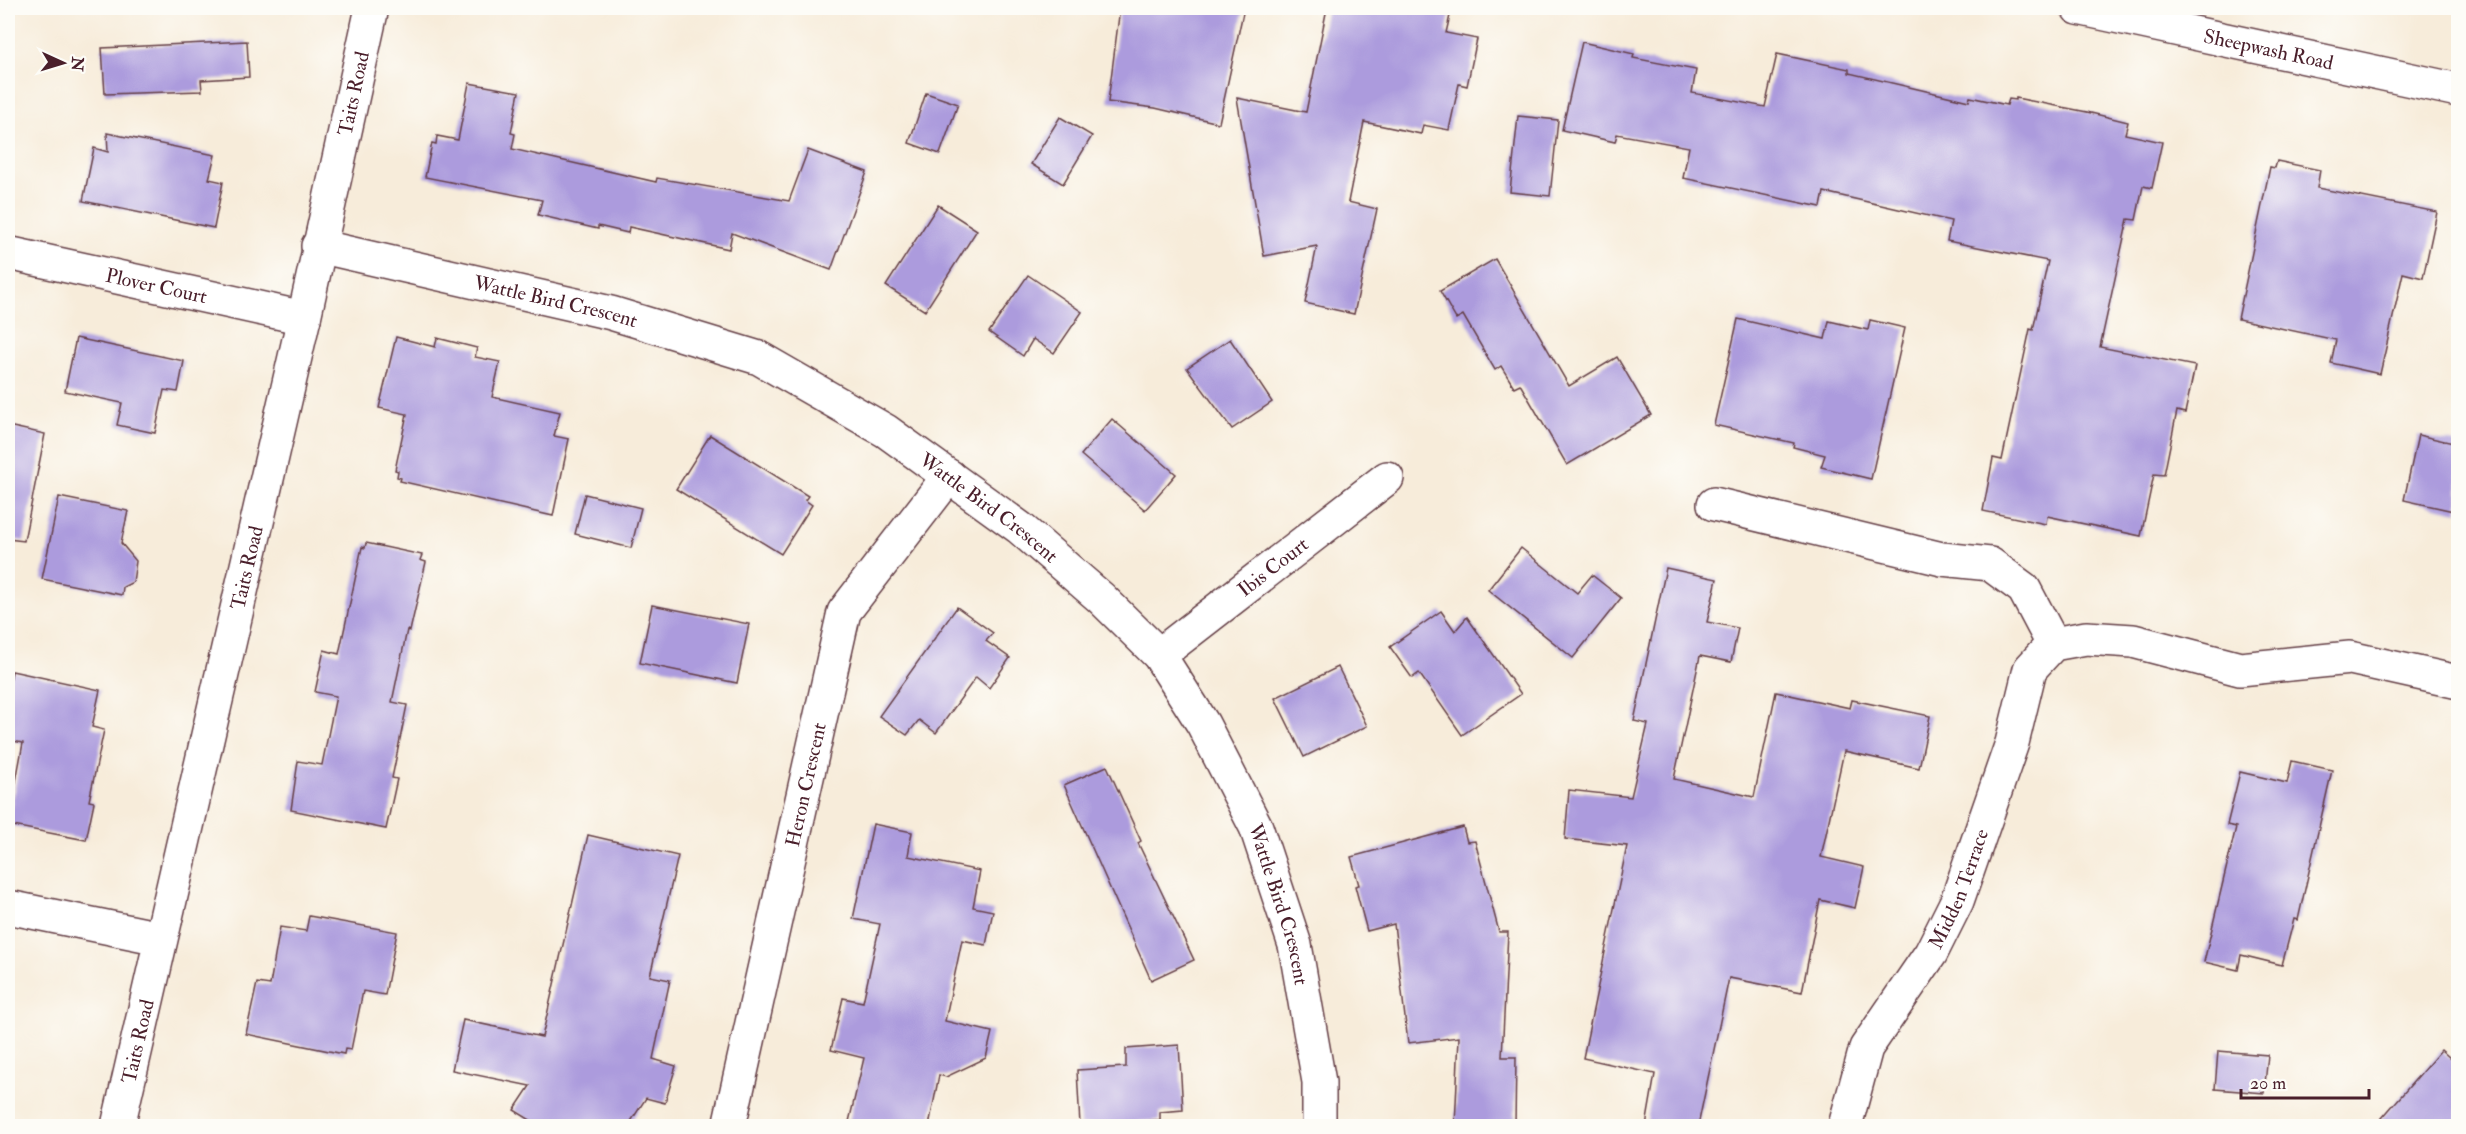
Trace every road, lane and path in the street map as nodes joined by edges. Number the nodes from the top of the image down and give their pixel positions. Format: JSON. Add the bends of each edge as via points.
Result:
{"nodes":[{"id":1,"x":372,"y":8,"type":"edge"},
{"id":2,"x":2078,"y":8,"type":"edge"},
{"id":3,"x":2191,"y":19,"type":"edge"},
{"id":4,"x":2458,"y":90,"type":"edge"},
{"id":5,"x":318,"y":246,"type":"junction"},
{"id":6,"x":8,"y":253,"type":"edge"},
{"id":7,"x":304,"y":318,"type":"junction"},
{"id":8,"x":950,"y":476,"type":"junction"},
{"id":9,"x":1387,"y":478,"type":"dead end"},
{"id":10,"x":1714,"y":504,"type":"dead end"},
{"id":11,"x":2053,"y":644,"type":"junction"},
{"id":12,"x":1160,"y":655,"type":"junction"},
{"id":13,"x":2458,"y":682,"type":"edge"},
{"id":14,"x":8,"y":907,"type":"edge"},
{"id":15,"x":160,"y":938,"type":"junction"},
{"id":16,"x":118,"y":1126,"type":"edge"},
{"id":17,"x":729,"y":1126,"type":"edge"},
{"id":18,"x":1318,"y":1126,"type":"edge"},
{"id":19,"x":1845,"y":1126,"type":"edge"}],
"edges":[{"from":1,"to":5,"type":"street","name":"Taits Road"},
{"from":2,"to":3,"type":"street","name":"Sheepwash Road"},
{"from":3,"to":4,"type":"street","name":"Sheepwash Road"},
{"from":5,"to":7,"type":"street","name":"Taits Road"},
{"from":5,"to":8,"type":"street","name":"Wattle Bird Crescent","via":[[611,313],[759,358],[886,430]]},
{"from":6,"to":7,"type":"street","name":"Plover Court"},
{"from":7,"to":15,"type":"street","name":"Taits Road"},
{"from":8,"to":12,"type":"street","name":"Wattle Bird Crescent","via":[[1020,528]]},
{"from":8,"to":17,"type":"street","name":"Heron Crescent","via":[[844,612]]},
{"from":9,"to":12,"type":"street","name":"Ibis Court"},
{"from":10,"to":11,"type":"street","via":[[1942,559],[1990,564],[2024,589]]},
{"from":11,"to":13,"type":"street","via":[[2086,638],[2133,641],[2240,669],[2350,658]]},
{"from":11,"to":19,"type":"street","name":"Midden Terrace","via":[[2030,669],[2012,743],[1957,901],[1931,953],[1866,1048]]},
{"from":12,"to":18,"type":"street","name":"Wattle Bird Crescent","via":[[1203,724],[1256,827],[1295,945],[1319,1082]]},
{"from":14,"to":15,"type":"street"},
{"from":15,"to":16,"type":"street","name":"Taits Road"}]}
